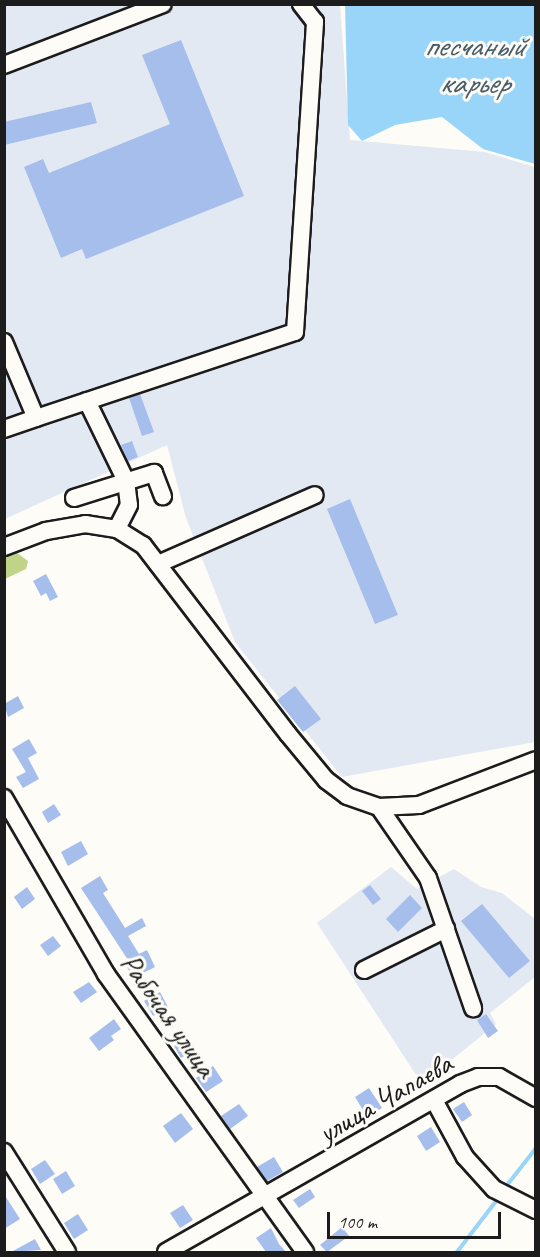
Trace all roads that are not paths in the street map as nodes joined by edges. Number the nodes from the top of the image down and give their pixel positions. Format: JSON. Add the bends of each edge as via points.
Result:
{"nodes":[{"id":1,"x":163,"y":4,"type":"edge"},
{"id":2,"x":301,"y":4,"type":"edge"},
{"id":3,"x":4,"y":64,"type":"edge"},
{"id":4,"x":4,"y":342,"type":"edge"},
{"id":5,"x":87,"y":401,"type":"junction"},
{"id":6,"x":36,"y":418,"type":"junction"},
{"id":7,"x":4,"y":429,"type":"edge"},
{"id":8,"x":126,"y":482,"type":"junction"},
{"id":9,"x":315,"y":495,"type":"dead end"},
{"id":10,"x":163,"y":496,"type":"dead end"},
{"id":11,"x":75,"y":498,"type":"dead end"},
{"id":12,"x":117,"y":529,"type":"junction"},
{"id":13,"x":4,"y":547,"type":"edge"},
{"id":14,"x":158,"y":564,"type":"junction"},
{"id":15,"x":536,"y":760,"type":"edge"},
{"id":16,"x":4,"y":798,"type":"edge"},
{"id":17,"x":379,"y":807,"type":"junction"},
{"id":18,"x":446,"y":929,"type":"junction"},
{"id":19,"x":364,"y":970,"type":"dead end"},
{"id":20,"x":473,"y":1008,"type":"dead end"},
{"id":21,"x":536,"y":1098,"type":"edge"},
{"id":22,"x":434,"y":1100,"type":"junction"},
{"id":23,"x":4,"y":1152,"type":"edge"},
{"id":24,"x":265,"y":1198,"type":"junction"},
{"id":25,"x":536,"y":1210,"type":"edge"},
{"id":26,"x":67,"y":1252,"type":"edge"},
{"id":27,"x":166,"y":1252,"type":"edge"},
{"id":28,"x":305,"y":1252,"type":"edge"}],
"edges":[{"from":1,"to":3,"type":"street"},
{"from":2,"to":5,"type":"street","via":[[315,22],[295,332]]},
{"from":4,"to":6,"type":"street"},
{"from":5,"to":6,"type":"street"},
{"from":5,"to":8,"type":"street"},
{"from":6,"to":7,"type":"street"},
{"from":8,"to":10,"type":"street","via":[[154,473]]},
{"from":8,"to":11,"type":"street"},
{"from":8,"to":12,"type":"street","via":[[129,505]]},
{"from":9,"to":14,"type":"street"},
{"from":12,"to":13,"type":"street","via":[[85,524],[46,531]]},
{"from":12,"to":14,"type":"street","via":[[143,545]]},
{"from":14,"to":17,"type":"street","via":[[326,780],[347,796]]},
{"from":15,"to":17,"type":"street","via":[[418,805]]},
{"from":16,"to":24,"type":"street","name":"Рабочая улица","via":[[106,974]]},
{"from":17,"to":18,"type":"street","via":[[428,878]]},
{"from":18,"to":19,"type":"street"},
{"from":18,"to":20,"type":"street"},
{"from":21,"to":22,"type":"street","name":"улица Чапаева","via":[[499,1077],[478,1077]]},
{"from":22,"to":24,"type":"street","name":"улица Чапаева"},
{"from":22,"to":25,"type":"street","via":[[465,1156],[494,1189]]},
{"from":23,"to":26,"type":"street"},
{"from":24,"to":27,"type":"street","name":"улица Чапаева"},
{"from":24,"to":28,"type":"street","name":"Рабочая улица"}]}
